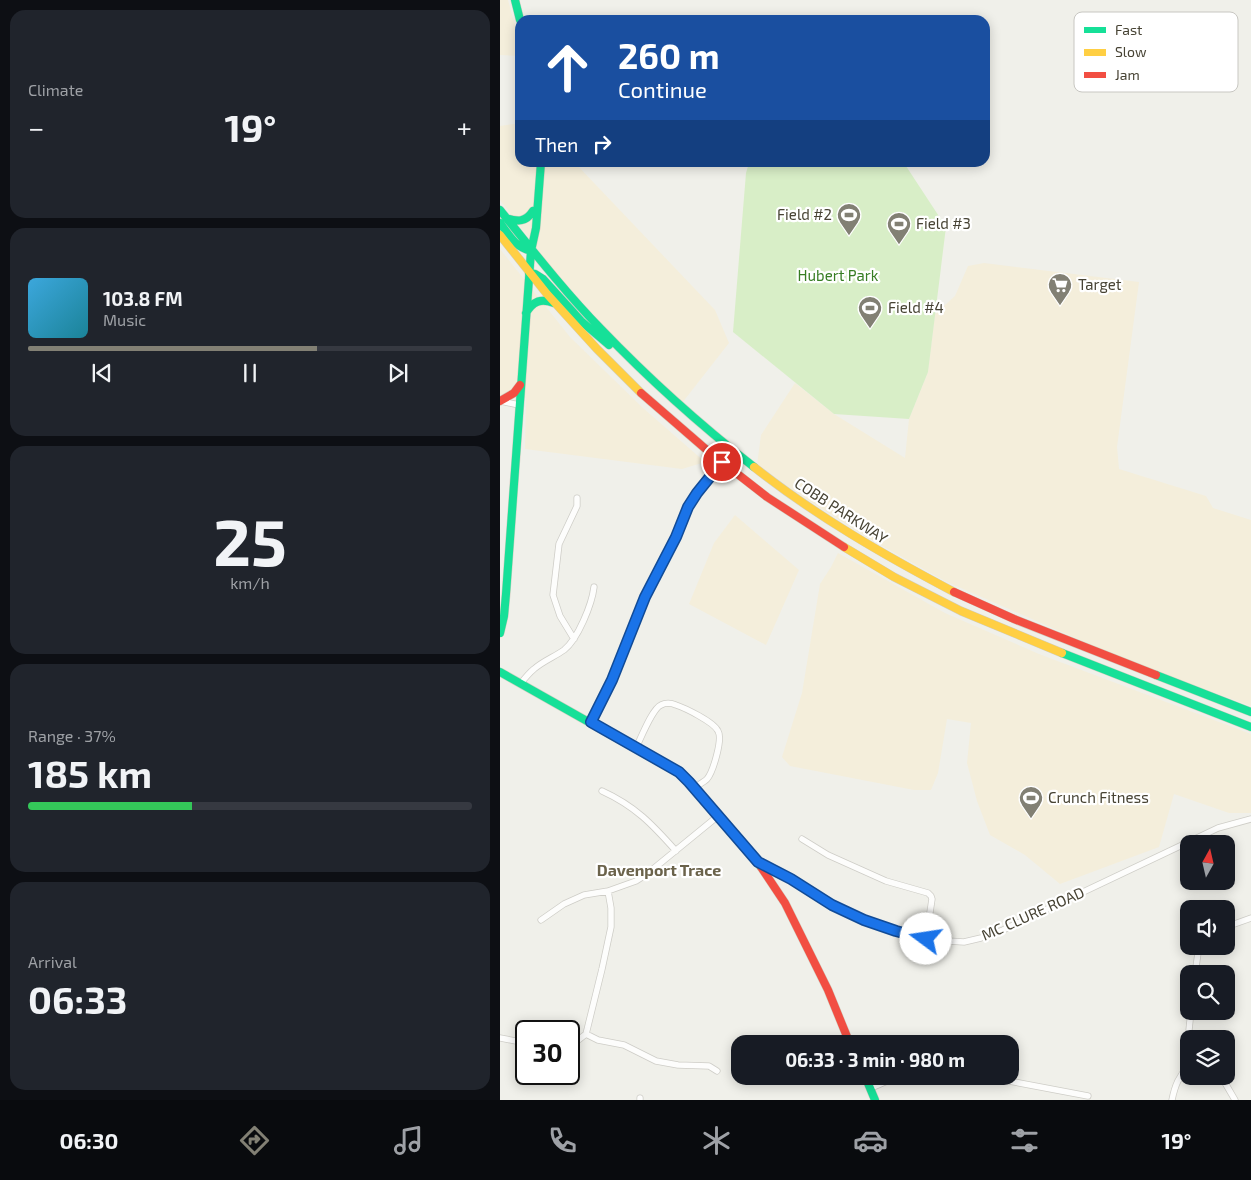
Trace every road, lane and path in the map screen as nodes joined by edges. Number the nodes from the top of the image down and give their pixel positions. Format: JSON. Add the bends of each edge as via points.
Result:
{"nodes":[{"id":1,"x":515,"y":0,"type":"edge"},
{"id":2,"x":519,"y":15,"type":"edge"},
{"id":3,"x":539,"y":167,"type":"edge"},
{"id":4,"x":540,"y":167,"type":"edge"},
{"id":5,"x":500,"y":210,"type":"edge"},
{"id":6,"x":533,"y":211,"type":"junction"},
{"id":7,"x":503,"y":220,"type":"edge"},
{"id":8,"x":500,"y":235,"type":"edge"},
{"id":9,"x":531,"y":250,"type":"junction"},
{"id":10,"x":529,"y":273,"type":"junction"},
{"id":11,"x":555,"y":304,"type":"junction"},
{"id":12,"x":525,"y":314,"type":"junction"},
{"id":13,"x":629,"y":359,"type":"junction"},
{"id":14,"x":520,"y":385,"type":"junction"},
{"id":15,"x":500,"y":401,"type":"edge"},
{"id":16,"x":519,"y":405,"type":"junction"},
{"id":17,"x":722,"y":462,"type":"junction"},
{"id":18,"x":577,"y":498,"type":"dead end"},
{"id":19,"x":594,"y":587,"type":"dead end"},
{"id":20,"x":500,"y":633,"type":"edge"},
{"id":21,"x":574,"y":639,"type":"junction"},
{"id":22,"x":502,"y":672,"type":"edge"},
{"id":23,"x":520,"y":683,"type":"junction"},
{"id":24,"x":1251,"y":712,"type":"edge"},
{"id":25,"x":591,"y":722,"type":"junction"},
{"id":26,"x":1251,"y":727,"type":"edge"},
{"id":27,"x":636,"y":748,"type":"junction"},
{"id":28,"x":694,"y":788,"type":"junction"},
{"id":29,"x":602,"y":792,"type":"dead end"},
{"id":30,"x":718,"y":816,"type":"junction"},
{"id":31,"x":1251,"y":819,"type":"edge"},
{"id":32,"x":802,"y":839,"type":"dead end"},
{"id":33,"x":676,"y":851,"type":"junction"},
{"id":34,"x":758,"y":862,"type":"junction"},
{"id":35,"x":608,"y":891,"type":"junction"},
{"id":36,"x":1251,"y":918,"type":"edge"},
{"id":37,"x":541,"y":920,"type":"dead end"},
{"id":38,"x":1235,"y":924,"type":"edge"},
{"id":39,"x":926,"y":939,"type":"junction"},
{"id":40,"x":586,"y":1034,"type":"junction"},
{"id":41,"x":846,"y":1035,"type":"edge"},
{"id":42,"x":500,"y":1038,"type":"edge"},
{"id":43,"x":580,"y":1039,"type":"edge"},
{"id":44,"x":515,"y":1041,"type":"edge"},
{"id":45,"x":717,"y":1071,"type":"dead end"},
{"id":46,"x":1180,"y":1074,"type":"edge"},
{"id":47,"x":1019,"y":1083,"type":"edge"},
{"id":48,"x":870,"y":1085,"type":"edge"},
{"id":49,"x":878,"y":1085,"type":"edge"},
{"id":50,"x":1226,"y":1085,"type":"edge"},
{"id":51,"x":871,"y":1088,"type":"junction"},
{"id":52,"x":1088,"y":1096,"type":"dead end"},
{"id":53,"x":876,"y":1100,"type":"edge"},
{"id":54,"x":1172,"y":1100,"type":"edge"},
{"id":55,"x":1235,"y":1100,"type":"edge"}],
"edges":[{"from":1,"to":2,"type":"main road"},
{"from":3,"to":6,"type":"main road"},
{"from":4,"to":9,"type":"main road","via":[[536,228]]},
{"from":5,"to":7,"type":"main road","name":"COBB PARKWAY"},
{"from":6,"to":7,"type":"main road","via":[[521,221]]},
{"from":6,"to":9,"type":"main road"},
{"from":7,"to":9,"type":"main road","name":"COBB PARKWAY"},
{"from":8,"to":10,"type":"main road","name":"COBB PARKWAY"},
{"from":9,"to":10,"type":"main road"},
{"from":9,"to":13,"type":"main road","name":"COBB PARKWAY","via":[[576,304]]},
{"from":10,"to":11,"type":"main road","name":"COBB PARKWAY"},
{"from":10,"to":12,"type":"main road"},
{"from":10,"to":13,"type":"main road","via":[[543,279],[586,326]]},
{"from":11,"to":12,"type":"main road","via":[[540,301]]},
{"from":11,"to":17,"type":"main road","name":"COBB PARKWAY","via":[[647,398]]},
{"from":12,"to":14,"type":"main road"},
{"from":13,"to":24,"type":"main road","name":"COBB PARKWAY","via":[[699,424],[751,466],[813,511],[892,560],[1014,620]]},
{"from":14,"to":15,"type":"main road"},
{"from":14,"to":16,"type":"main road"},
{"from":15,"to":16,"type":"street"},
{"from":16,"to":20,"type":"main road","via":[[506,594]]},
{"from":17,"to":25,"type":"street","via":[[688,507]]},
{"from":17,"to":26,"type":"main road","name":"COBB PARKWAY","via":[[823,535],[935,598],[992,625]]},
{"from":18,"to":21,"type":"street","via":[[577,506],[560,544],[553,595],[560,616]]},
{"from":19,"to":21,"type":"street"},
{"from":21,"to":23,"type":"street"},
{"from":22,"to":23,"type":"main road"},
{"from":23,"to":25,"type":"main road"},
{"from":25,"to":27,"type":"main road"},
{"from":27,"to":28,"type":"main road","via":[[679,772]]},
{"from":27,"to":28,"type":"street","via":[[660,705],[674,704],[703,718],[714,726],[720,736],[707,779]]},
{"from":28,"to":30,"type":"main road"},
{"from":29,"to":33,"type":"street","via":[[637,811]]},
{"from":30,"to":33,"type":"street"},
{"from":30,"to":34,"type":"main road"},
{"from":31,"to":39,"type":"street","name":"MC CLURE ROAD","via":[[1218,828],[981,938],[964,942]]},
{"from":32,"to":39,"type":"street","via":[[828,855],[886,881],[928,893],[932,899]]},
{"from":33,"to":35,"type":"street","via":[[636,881]]},
{"from":34,"to":39,"type":"street","name":"MC CLURE ROAD","via":[[864,920]]},
{"from":34,"to":41,"type":"main road","via":[[785,903]]},
{"from":35,"to":37,"type":"street","via":[[584,895]]},
{"from":35,"to":40,"type":"street","via":[[611,927]]},
{"from":36,"to":38,"type":"street"},
{"from":40,"to":43,"type":"street"},
{"from":40,"to":45,"type":"street","via":[[624,1045],[656,1061],[708,1066]]},
{"from":42,"to":44,"type":"street"},
{"from":46,"to":54,"type":"street"},
{"from":47,"to":52,"type":"street"},
{"from":48,"to":51,"type":"main road"},
{"from":49,"to":51,"type":"street"},
{"from":50,"to":55,"type":"street"},
{"from":51,"to":53,"type":"main road"}]}
